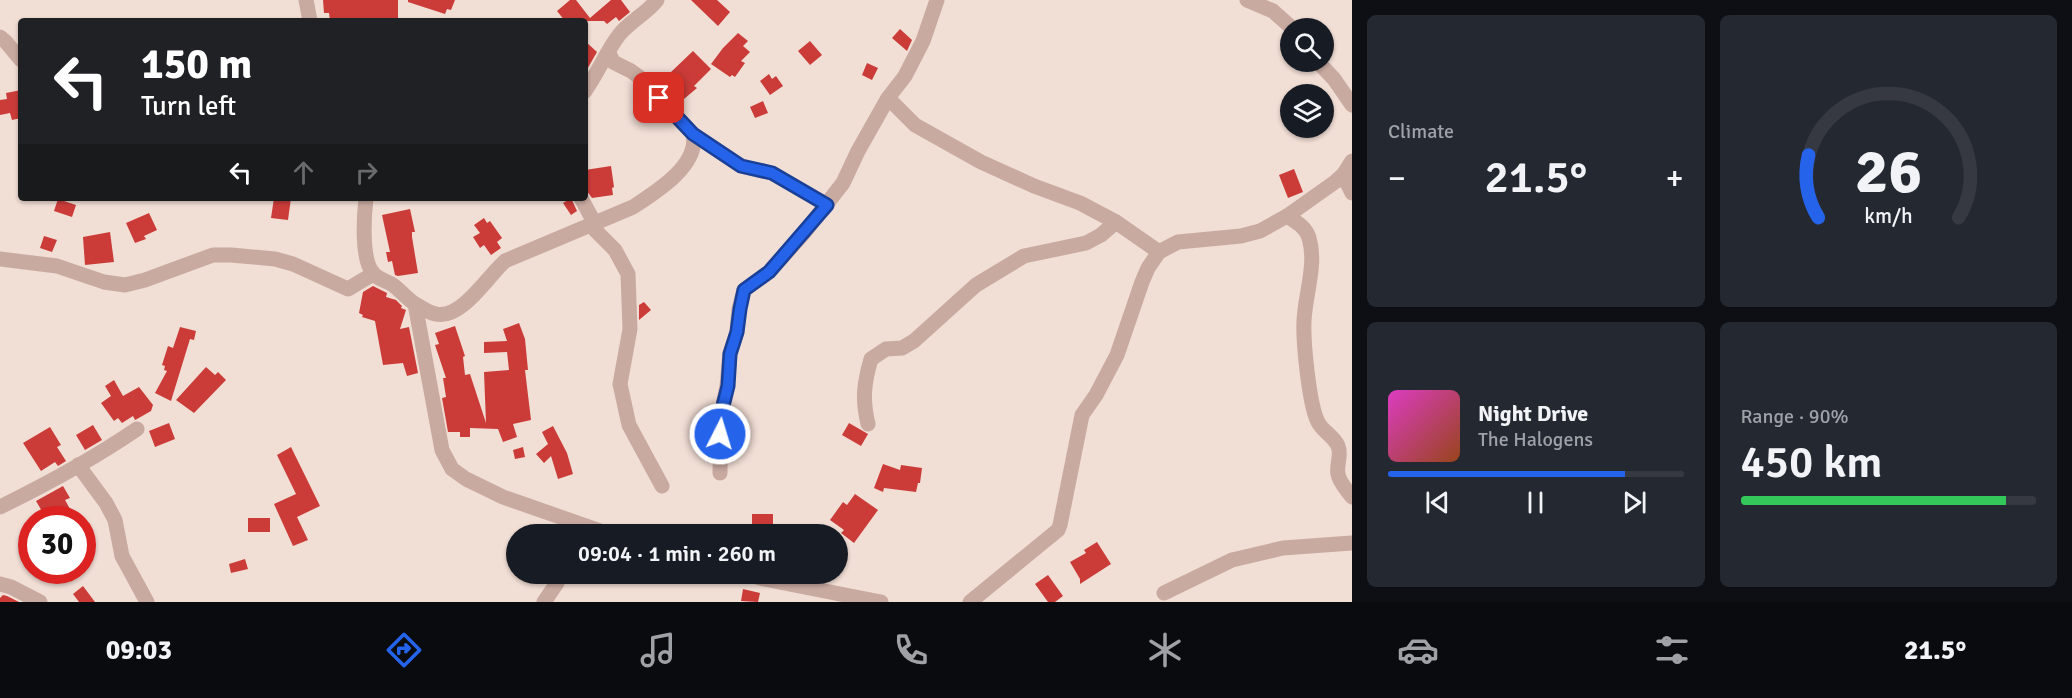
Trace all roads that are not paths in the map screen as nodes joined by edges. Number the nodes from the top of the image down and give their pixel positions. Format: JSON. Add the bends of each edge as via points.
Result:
{"nodes":[{"id":1,"x":306,"y":0,"type":"edge"},
{"id":2,"x":657,"y":0,"type":"edge"},
{"id":3,"x":937,"y":0,"type":"edge"},
{"id":4,"x":1247,"y":0,"type":"edge"},
{"id":5,"x":309,"y":18,"type":"edge"},
{"id":6,"x":1281,"y":18,"type":"edge"},
{"id":7,"x":0,"y":37,"type":"edge"},
{"id":8,"x":609,"y":53,"type":"junction"},
{"id":9,"x":18,"y":56,"type":"edge"},
{"id":10,"x":1327,"y":72,"type":"edge"},
{"id":11,"x":588,"y":86,"type":"edge"},
{"id":12,"x":888,"y":98,"type":"junction"},
{"id":13,"x":1352,"y":105,"type":"edge"},
{"id":14,"x":693,"y":134,"type":"junction"},
{"id":15,"x":1352,"y":161,"type":"edge"},
{"id":16,"x":1343,"y":175,"type":"junction"},
{"id":17,"x":1352,"y":193,"type":"edge"},
{"id":18,"x":366,"y":201,"type":"edge"},
{"id":19,"x":583,"y":201,"type":"edge"},
{"id":20,"x":827,"y":205,"type":"junction"},
{"id":21,"x":1287,"y":216,"type":"junction"},
{"id":22,"x":1116,"y":222,"type":"junction"},
{"id":23,"x":596,"y":224,"type":"junction"},
{"id":24,"x":1159,"y":252,"type":"junction"},
{"id":25,"x":0,"y":259,"type":"edge"},
{"id":26,"x":373,"y":274,"type":"junction"},
{"id":27,"x":415,"y":304,"type":"junction"},
{"id":28,"x":868,"y":424,"type":"dead end"},
{"id":29,"x":137,"y":429,"type":"dead end"},
{"id":30,"x":78,"y":465,"type":"junction"},
{"id":31,"x":720,"y":473,"type":"dead end"},
{"id":32,"x":662,"y":486,"type":"dead end"},
{"id":33,"x":1352,"y":498,"type":"edge"},
{"id":34,"x":0,"y":507,"type":"edge"},
{"id":35,"x":563,"y":524,"type":"edge"},
{"id":36,"x":1352,"y":543,"type":"edge"},
{"id":37,"x":0,"y":584,"type":"edge"},
{"id":38,"x":556,"y":584,"type":"edge"},
{"id":39,"x":789,"y":584,"type":"edge"},
{"id":40,"x":1164,"y":593,"type":"dead end"},
{"id":41,"x":40,"y":602,"type":"edge"},
{"id":42,"x":147,"y":602,"type":"edge"},
{"id":43,"x":544,"y":602,"type":"edge"},
{"id":44,"x":881,"y":602,"type":"edge"},
{"id":45,"x":970,"y":602,"type":"edge"}],
"edges":[{"from":1,"to":5,"type":"street"},
{"from":2,"to":8,"type":"street","via":[[630,22]]},
{"from":3,"to":12,"type":"street","via":[[923,41]]},
{"from":4,"to":6,"type":"street"},
{"from":7,"to":9,"type":"street"},
{"from":8,"to":11,"type":"street"},
{"from":8,"to":14,"type":"street","via":[[613,62],[642,79]]},
{"from":10,"to":13,"type":"street"},
{"from":12,"to":20,"type":"street","via":[[843,183]]},
{"from":12,"to":22,"type":"street","via":[[915,125],[981,162]]},
{"from":14,"to":20,"type":"street","via":[[741,166],[772,173]]},
{"from":14,"to":23,"type":"street","via":[[689,161],[678,172],[633,207]]},
{"from":15,"to":16,"type":"street"},
{"from":16,"to":17,"type":"street"},
{"from":16,"to":21,"type":"street"},
{"from":18,"to":26,"type":"street","via":[[365,248]]},
{"from":19,"to":23,"type":"street"},
{"from":20,"to":31,"type":"street","via":[[769,272],[744,290],[721,414]]},
{"from":21,"to":24,"type":"street","via":[[1260,231],[1178,242]]},
{"from":21,"to":33,"type":"street","via":[[1305,228],[1309,237],[1304,322],[1313,407],[1322,429],[1340,449],[1338,475]]},
{"from":22,"to":24,"type":"street"},
{"from":22,"to":28,"type":"street","via":[[1086,243],[1024,256],[1011,263],[976,285],[914,341],[902,348],[886,349],[871,359],[864,383]]},
{"from":23,"to":27,"type":"street","via":[[505,261],[451,313],[437,315]]},
{"from":23,"to":32,"type":"street","via":[[595,230],[615,250],[628,274],[630,329],[620,384],[629,424]]},
{"from":24,"to":45,"type":"street","via":[[1142,282],[1117,355],[1082,415],[1058,530]]},
{"from":25,"to":26,"type":"street","via":[[57,266],[125,285],[213,255],[274,259],[348,289]]},
{"from":26,"to":27,"type":"street","via":[[395,286]]},
{"from":27,"to":35,"type":"street","via":[[442,450],[452,469]]},
{"from":29,"to":30,"type":"street"},
{"from":30,"to":34,"type":"street"},
{"from":30,"to":42,"type":"street","via":[[115,520],[122,556]]},
{"from":36,"to":40,"type":"street","via":[[1282,548],[1232,560]]},
{"from":37,"to":41,"type":"street"},
{"from":38,"to":43,"type":"street"},
{"from":39,"to":44,"type":"street"}]}
